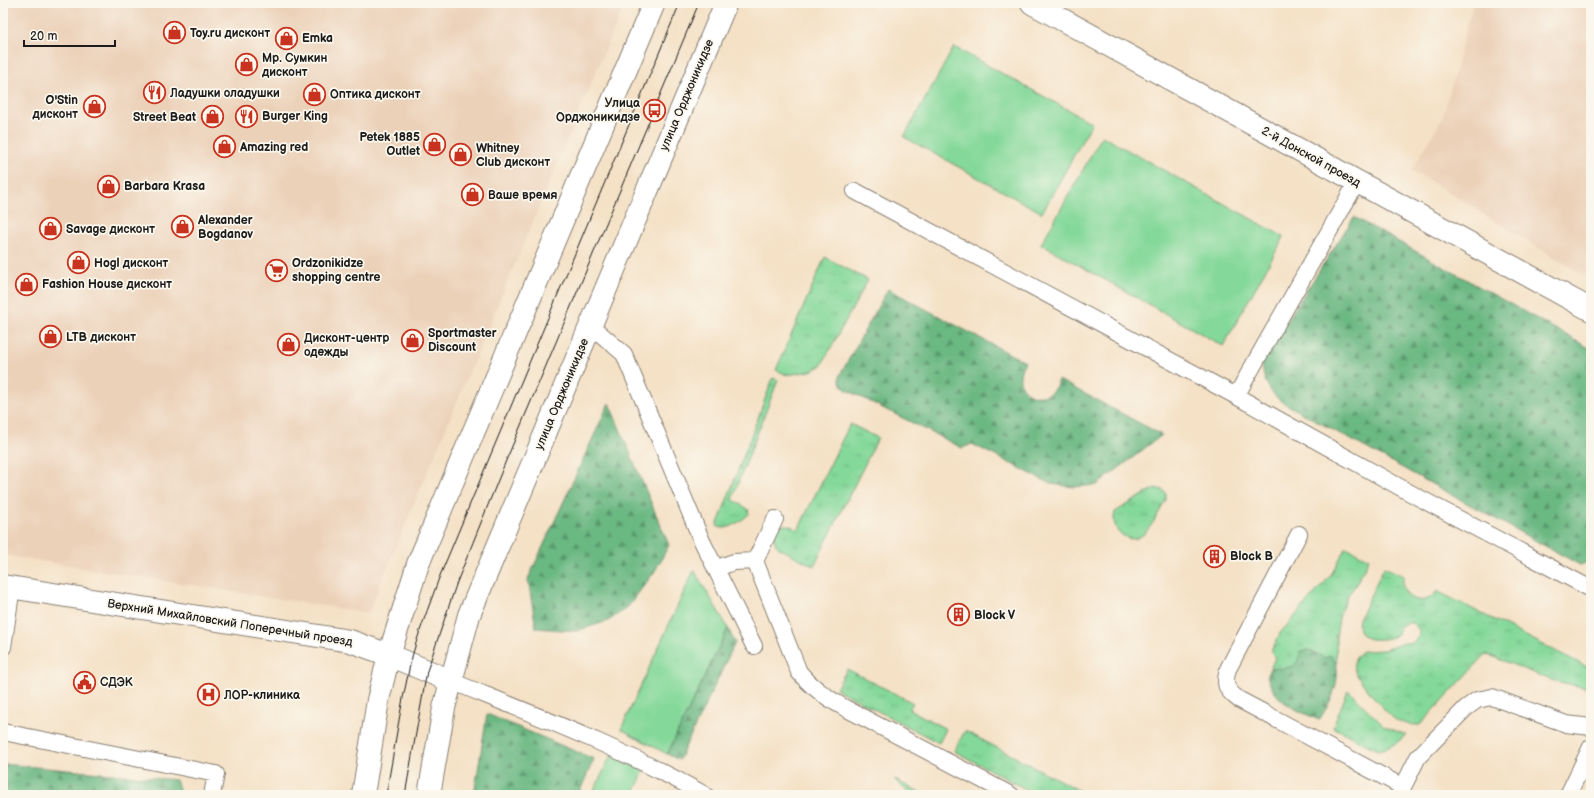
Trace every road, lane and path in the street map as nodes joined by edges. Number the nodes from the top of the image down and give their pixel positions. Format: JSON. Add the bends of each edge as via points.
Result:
{"nodes":[{"id":1,"x":654,"y":3,"type":"edge"},
{"id":2,"x":726,"y":3,"type":"edge"},
{"id":3,"x":1032,"y":3,"type":"edge"},
{"id":4,"x":1357,"y":182,"type":"junction"},
{"id":5,"x":855,"y":191,"type":"dead end"},
{"id":6,"x":1591,"y":310,"type":"edge"},
{"id":7,"x":590,"y":325,"type":"junction"},
{"id":8,"x":1236,"y":396,"type":"junction"},
{"id":9,"x":775,"y":519,"type":"dead end"},
{"id":10,"x":1299,"y":534,"type":"dead end"},
{"id":11,"x":755,"y":561,"type":"junction"},
{"id":12,"x":717,"y":568,"type":"junction"},
{"id":13,"x":7,"y":586,"type":"edge"},
{"id":14,"x":1591,"y":589,"type":"edge"},
{"id":15,"x":754,"y":646,"type":"dead end"},
{"id":16,"x":3,"y":647,"type":"edge"},
{"id":17,"x":389,"y":655,"type":"junction"},
{"id":18,"x":451,"y":681,"type":"junction"},
{"id":19,"x":1591,"y":727,"type":"edge"},
{"id":20,"x":3,"y":732,"type":"edge"},
{"id":21,"x":1591,"y":747,"type":"edge"},
{"id":22,"x":1401,"y":791,"type":"edge"},
{"id":23,"x":212,"y":795,"type":"edge"},
{"id":24,"x":363,"y":795,"type":"edge"},
{"id":25,"x":429,"y":795,"type":"edge"},
{"id":26,"x":705,"y":795,"type":"edge"},
{"id":27,"x":1012,"y":795,"type":"edge"},
{"id":28,"x":1568,"y":795,"type":"edge"}],
"edges":[{"from":1,"to":17,"type":"main road","via":[[418,564]]},
{"from":2,"to":7,"type":"main road","name":"улица Орджоникидзе"},
{"from":3,"to":4,"type":"main road","name":"2-й Донской проезд"},
{"from":4,"to":6,"type":"main road","name":"2-й Донской проезд"},
{"from":4,"to":8,"type":"lane"},
{"from":5,"to":8,"type":"lane"},
{"from":7,"to":12,"type":"lane","via":[[624,354],[701,539]]},
{"from":7,"to":18,"type":"main road","name":"улица Орджоникидзе","via":[[469,615]]},
{"from":8,"to":14,"type":"lane","via":[[1421,499]]},
{"from":9,"to":11,"type":"lane"},
{"from":10,"to":22,"type":"lane","via":[[1228,669],[1226,686],[1238,699]]},
{"from":11,"to":12,"type":"lane","via":[[734,562]]},
{"from":11,"to":27,"type":"lane","via":[[799,672],[808,684],[845,708]]},
{"from":12,"to":15,"type":"lane"},
{"from":13,"to":16,"type":"lane"},
{"from":13,"to":17,"type":"main road","name":"Верхний Михайловский Поперечный проезд","via":[[350,641]]},
{"from":17,"to":18,"type":"main road","name":"Верхний Михайловский Поперечный проезд"},
{"from":17,"to":24,"type":"main road","via":[[378,700]]},
{"from":18,"to":25,"type":"main road","name":"улица Орджоникидзе"},
{"from":18,"to":26,"type":"lane","via":[[609,746],[665,772]]},
{"from":19,"to":22,"type":"lane","via":[[1566,724],[1492,697],[1478,700],[1466,708],[1418,757]]},
{"from":20,"to":23,"type":"lane","via":[[216,774]]},
{"from":21,"to":28,"type":"lane"}]}
